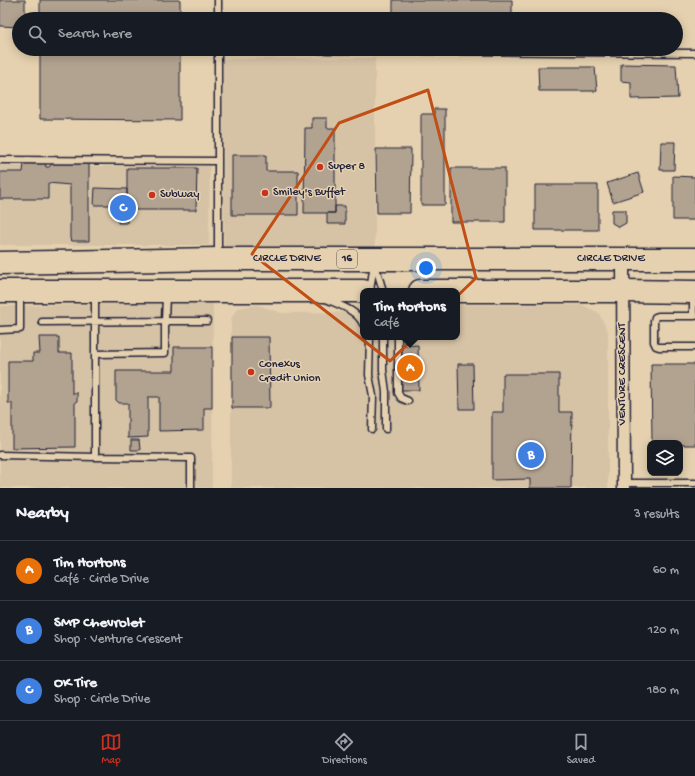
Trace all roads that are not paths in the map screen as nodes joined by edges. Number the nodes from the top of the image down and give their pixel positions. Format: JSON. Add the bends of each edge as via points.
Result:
{"nodes":[{"id":1,"x":218,"y":0,"type":"edge"},
{"id":2,"x":218,"y":12,"type":"edge"},
{"id":3,"x":683,"y":53,"type":"edge"},
{"id":4,"x":695,"y":53,"type":"edge"},
{"id":5,"x":218,"y":56,"type":"edge"},
{"id":6,"x":0,"y":160,"type":"edge"},
{"id":7,"x":218,"y":161,"type":"junction"},
{"id":8,"x":218,"y":259,"type":"junction"},
{"id":9,"x":374,"y":259,"type":"junction"},
{"id":10,"x":623,"y":259,"type":"junction"},
{"id":11,"x":695,"y":259,"type":"edge"},
{"id":12,"x":0,"y":263,"type":"edge"},
{"id":13,"x":370,"y":288,"type":"edge"},
{"id":14,"x":382,"y":288,"type":"edge"},
{"id":15,"x":10,"y":291,"type":"edge"},
{"id":16,"x":95,"y":291,"type":"junction"},
{"id":17,"x":166,"y":291,"type":"junction"},
{"id":18,"x":460,"y":291,"type":"edge"},
{"id":19,"x":623,"y":291,"type":"junction"},
{"id":20,"x":310,"y":292,"type":"junction"},
{"id":21,"x":360,"y":292,"type":"edge"},
{"id":22,"x":694,"y":292,"type":"edge"},
{"id":23,"x":694,"y":316,"type":"edge"},
{"id":24,"x":360,"y":320,"type":"edge"},
{"id":25,"x":165,"y":321,"type":"junction"},
{"id":26,"x":207,"y":321,"type":"dead end"},
{"id":27,"x":42,"y":322,"type":"dead end"},
{"id":28,"x":95,"y":322,"type":"junction"},
{"id":29,"x":0,"y":330,"type":"edge"},
{"id":30,"x":369,"y":340,"type":"edge"},
{"id":31,"x":382,"y":340,"type":"edge"},
{"id":32,"x":398,"y":340,"type":"edge"},
{"id":33,"x":695,"y":347,"type":"edge"},
{"id":34,"x":95,"y":354,"type":"junction"},
{"id":35,"x":408,"y":401,"type":"dead end"},
{"id":36,"x":372,"y":429,"type":"dead end"},
{"id":37,"x":386,"y":429,"type":"dead end"},
{"id":38,"x":0,"y":455,"type":"edge"},
{"id":39,"x":95,"y":457,"type":"junction"},
{"id":40,"x":695,"y":483,"type":"edge"},
{"id":41,"x":624,"y":486,"type":"edge"},
{"id":42,"x":667,"y":486,"type":"edge"},
{"id":43,"x":191,"y":488,"type":"edge"}],
"edges":[{"from":1,"to":2,"type":"lane"},
{"from":3,"to":4,"type":"lane"},
{"from":5,"to":7,"type":"lane"},
{"from":6,"to":7,"type":"lane"},
{"from":7,"to":8,"type":"lane"},
{"from":8,"to":9,"type":"highway","name":"CIRCLE DRIVE","number":"16"},
{"from":8,"to":12,"type":"highway","name":"CIRCLE DRIVE","number":"16"},
{"from":9,"to":10,"type":"highway","name":"CIRCLE DRIVE","number":"16"},
{"from":9,"to":13,"type":"lane"},
{"from":9,"to":14,"type":"lane"},
{"from":10,"to":11,"type":"highway","name":"CIRCLE DRIVE","number":"16"},
{"from":10,"to":19,"type":"street","name":"VENTURE CRESCENT"},
{"from":15,"to":16,"type":"highway"},
{"from":15,"to":29,"type":"lane","via":[[20,329]]},
{"from":16,"to":17,"type":"highway"},
{"from":16,"to":28,"type":"lane"},
{"from":17,"to":20,"type":"highway"},
{"from":17,"to":25,"type":"lane"},
{"from":18,"to":19,"type":"highway"},
{"from":19,"to":22,"type":"highway"},
{"from":19,"to":41,"type":"street","name":"VENTURE CRESCENT"},
{"from":20,"to":21,"type":"highway"},
{"from":20,"to":24,"type":"lane","via":[[348,308]]},
{"from":22,"to":23,"type":"lane"},
{"from":23,"to":33,"type":"lane","via":[[655,317],[654,342],[659,347]]},
{"from":25,"to":26,"type":"lane"},
{"from":25,"to":28,"type":"lane"},
{"from":25,"to":34,"type":"lane","via":[[165,353]]},
{"from":27,"to":28,"type":"lane"},
{"from":28,"to":34,"type":"lane"},
{"from":30,"to":36,"type":"lane","via":[[369,375],[373,396]]},
{"from":31,"to":37,"type":"lane"},
{"from":32,"to":35,"type":"lane","via":[[398,393],[401,398]]},
{"from":34,"to":39,"type":"lane"},
{"from":38,"to":39,"type":"lane"},
{"from":39,"to":43,"type":"lane","via":[[191,458]]},
{"from":40,"to":42,"type":"lane"},
{"from":41,"to":42,"type":"lane"}]}
